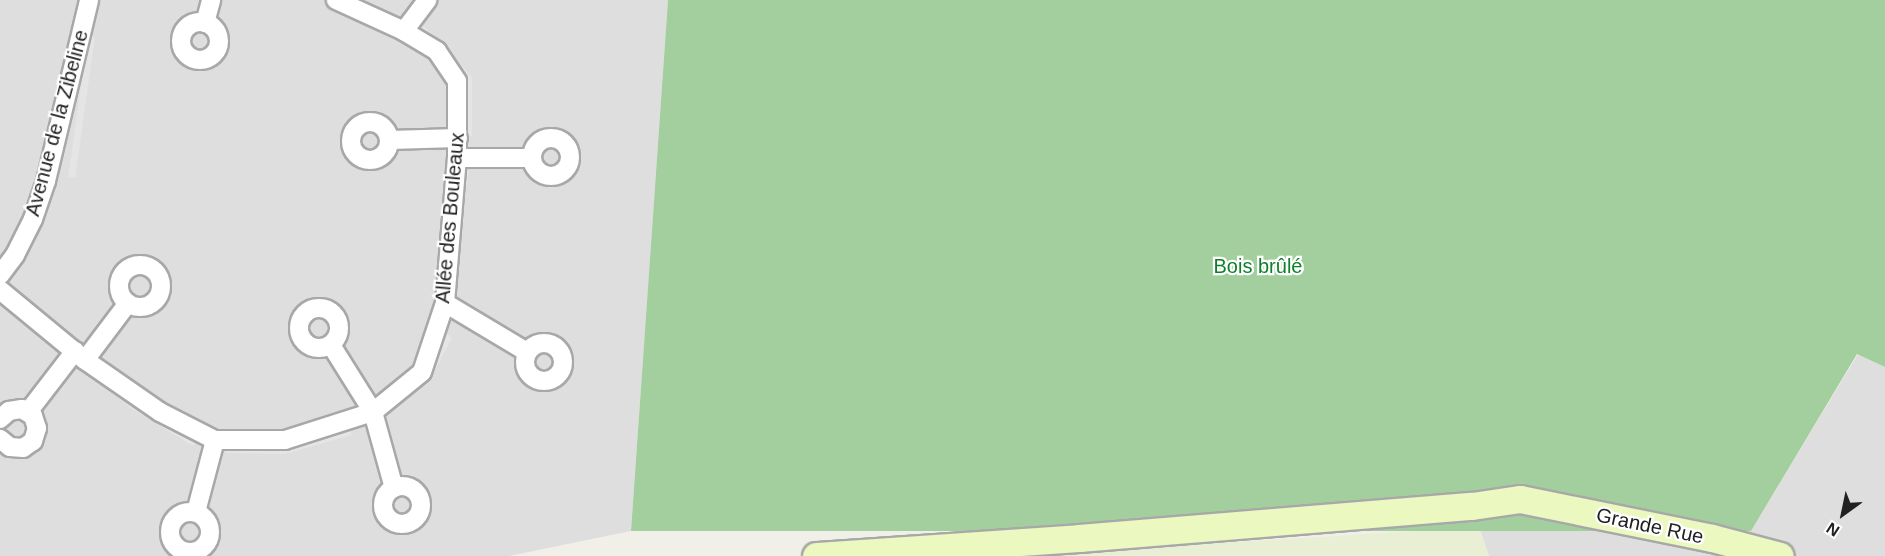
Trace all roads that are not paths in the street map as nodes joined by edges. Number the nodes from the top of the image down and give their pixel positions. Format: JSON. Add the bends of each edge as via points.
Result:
{"nodes":[{"id":1,"x":89,"y":0,"type":"edge"},
{"id":2,"x":211,"y":0,"type":"edge"},
{"id":3,"x":336,"y":0,"type":"edge"},
{"id":4,"x":427,"y":0,"type":"edge"},
{"id":5,"x":205,"y":23,"type":"dead end"},
{"id":6,"x":404,"y":30,"type":"junction"},
{"id":7,"x":458,"y":138,"type":"junction"},
{"id":8,"x":389,"y":140,"type":"dead end"},
{"id":9,"x":457,"y":158,"type":"junction"},
{"id":10,"x":532,"y":158,"type":"dead end"},
{"id":11,"x":0,"y":274,"type":"edge"},
{"id":12,"x":0,"y":290,"type":"edge"},
{"id":13,"x":128,"y":303,"type":"dead end"},
{"id":14,"x":446,"y":303,"type":"junction"},
{"id":15,"x":331,"y":345,"type":"dead end"},
{"id":16,"x":527,"y":352,"type":"dead end"},
{"id":17,"x":80,"y":355,"type":"junction"},
{"id":18,"x":28,"y":412,"type":"junction"},
{"id":19,"x":373,"y":412,"type":"junction"},
{"id":20,"x":0,"y":419,"type":"edge"},
{"id":21,"x":0,"y":439,"type":"edge"},
{"id":22,"x":215,"y":440,"type":"junction"},
{"id":23,"x":394,"y":488,"type":"dead end"},
{"id":24,"x":196,"y":512,"type":"dead end"},
{"id":25,"x":816,"y":556,"type":"edge"},
{"id":26,"x":1780,"y":556,"type":"edge"}],
"edges":[{"from":1,"to":11,"type":"street","name":"Avenue de la Zibeline","via":[[46,181],[33,219],[15,255]]},
{"from":2,"to":5,"type":"street"},
{"from":3,"to":6,"type":"street","name":"Allée des Bouleaux"},
{"from":4,"to":6,"type":"street"},
{"from":6,"to":7,"type":"street","name":"Allée des Bouleaux","via":[[437,51],[457,81]]},
{"from":7,"to":8,"type":"street"},
{"from":7,"to":9,"type":"street","name":"Allée des Bouleaux"},
{"from":9,"to":10,"type":"street"},
{"from":9,"to":14,"type":"street","name":"Allée des Bouleaux"},
{"from":12,"to":17,"type":"street","name":"Allée des Bouleaux"},
{"from":13,"to":17,"type":"street"},
{"from":14,"to":16,"type":"street"},
{"from":14,"to":19,"type":"street","name":"Allée des Bouleaux","via":[[422,372]]},
{"from":15,"to":19,"type":"street"},
{"from":17,"to":18,"type":"street"},
{"from":17,"to":22,"type":"street","name":"Allée des Bouleaux","via":[[160,412]]},
{"from":18,"to":20,"type":"street","via":[[15,409]]},
{"from":18,"to":21,"type":"street","via":[[36,422],[33,441],[16,449]]},
{"from":19,"to":22,"type":"street","name":"Allée des Bouleaux","via":[[285,440]]},
{"from":19,"to":23,"type":"street"},
{"from":22,"to":24,"type":"street"},
{"from":25,"to":26,"type":"main road","name":"Grande Rue","via":[[1412,511],[1520,499],[1712,538]]}]}
